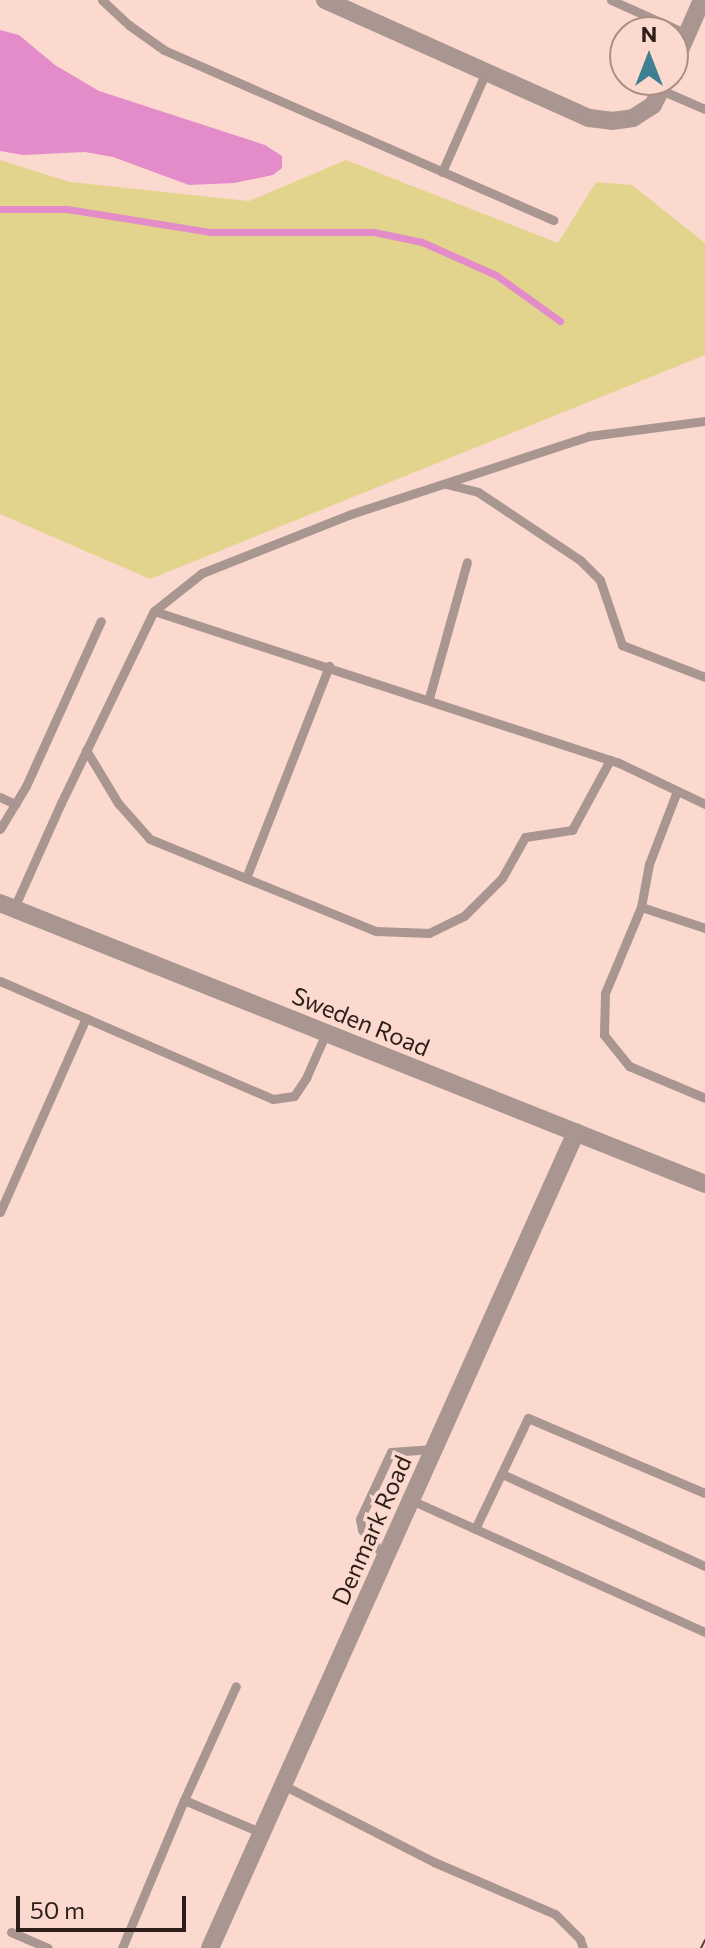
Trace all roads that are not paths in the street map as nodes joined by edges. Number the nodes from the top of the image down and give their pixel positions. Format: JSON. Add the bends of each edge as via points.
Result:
{"nodes":[{"id":1,"x":102,"y":0,"type":"edge"},
{"id":2,"x":325,"y":0,"type":"edge"},
{"id":3,"x":611,"y":0,"type":"edge"},
{"id":4,"x":702,"y":0,"type":"edge"},
{"id":5,"x":647,"y":16,"type":"edge"},
{"id":6,"x":689,"y":29,"type":"edge"},
{"id":7,"x":486,"y":72,"type":"junction"},
{"id":8,"x":658,"y":96,"type":"edge"},
{"id":9,"x":683,"y":96,"type":"edge"},
{"id":10,"x":705,"y":109,"type":"edge"},
{"id":11,"x":442,"y":172,"type":"junction"},
{"id":12,"x":553,"y":220,"type":"dead end"},
{"id":13,"x":705,"y":421,"type":"edge"},
{"id":14,"x":442,"y":483,"type":"junction"},
{"id":15,"x":467,"y":562,"type":"dead end"},
{"id":16,"x":154,"y":611,"type":"junction"},
{"id":17,"x":101,"y":621,"type":"dead end"},
{"id":18,"x":329,"y":666,"type":"junction"},
{"id":19,"x":705,"y":677,"type":"edge"},
{"id":20,"x":429,"y":698,"type":"junction"},
{"id":21,"x":86,"y":750,"type":"junction"},
{"id":22,"x":610,"y":760,"type":"junction"},
{"id":23,"x":677,"y":791,"type":"junction"},
{"id":24,"x":0,"y":797,"type":"edge"},
{"id":25,"x":15,"y":804,"type":"junction"},
{"id":26,"x":705,"y":804,"type":"edge"},
{"id":27,"x":0,"y":829,"type":"edge"},
{"id":28,"x":246,"y":878,"type":"junction"},
{"id":29,"x":7,"y":906,"type":"edge"},
{"id":30,"x":641,"y":907,"type":"junction"},
{"id":31,"x":705,"y":928,"type":"edge"},
{"id":32,"x":0,"y":981,"type":"edge"},
{"id":33,"x":86,"y":1018,"type":"junction"},
{"id":34,"x":326,"y":1033,"type":"junction"},
{"id":35,"x":705,"y":1098,"type":"edge"},
{"id":36,"x":576,"y":1132,"type":"junction"},
{"id":37,"x":705,"y":1184,"type":"edge"},
{"id":38,"x":0,"y":1212,"type":"edge"},
{"id":39,"x":433,"y":1449,"type":"junction"},
{"id":40,"x":502,"y":1474,"type":"junction"},
{"id":41,"x":705,"y":1493,"type":"edge"},
{"id":42,"x":411,"y":1500,"type":"junction"},
{"id":43,"x":475,"y":1529,"type":"junction"},
{"id":44,"x":385,"y":1557,"type":"junction"},
{"id":45,"x":705,"y":1566,"type":"edge"},
{"id":46,"x":705,"y":1632,"type":"edge"},
{"id":47,"x":236,"y":1686,"type":"dead end"},
{"id":48,"x":283,"y":1785,"type":"junction"},
{"id":49,"x":184,"y":1800,"type":"junction"},
{"id":50,"x":262,"y":1833,"type":"junction"},
{"id":51,"x":11,"y":1932,"type":"dead end"},
{"id":52,"x":48,"y":1948,"type":"edge"},
{"id":53,"x":122,"y":1948,"type":"edge"},
{"id":54,"x":210,"y":1948,"type":"edge"},
{"id":55,"x":583,"y":1948,"type":"edge"}],
"edges":[{"from":1,"to":11,"type":"lane","via":[[164,50]]},
{"from":2,"to":7,"type":"street"},
{"from":3,"to":5,"type":"lane"},
{"from":4,"to":6,"type":"street"},
{"from":7,"to":8,"type":"street","via":[[589,118],[633,118]]},
{"from":7,"to":11,"type":"lane"},
{"from":9,"to":10,"type":"lane"},
{"from":11,"to":12,"type":"lane"},
{"from":13,"to":14,"type":"lane","via":[[589,436]]},
{"from":14,"to":16,"type":"lane","via":[[202,573]]},
{"from":14,"to":19,"type":"lane","via":[[478,492],[580,560],[600,580],[622,645]]},
{"from":15,"to":20,"type":"lane"},
{"from":16,"to":18,"type":"lane"},
{"from":16,"to":21,"type":"lane"},
{"from":17,"to":25,"type":"lane"},
{"from":18,"to":20,"type":"lane"},
{"from":18,"to":28,"type":"lane"},
{"from":20,"to":22,"type":"lane"},
{"from":21,"to":28,"type":"lane","via":[[118,803],[150,839]]},
{"from":21,"to":29,"type":"lane"},
{"from":22,"to":23,"type":"lane"},
{"from":22,"to":28,"type":"lane","via":[[572,830],[525,837],[502,878],[464,916],[429,933],[376,931]]},
{"from":23,"to":26,"type":"lane"},
{"from":23,"to":30,"type":"lane","via":[[649,864]]},
{"from":24,"to":25,"type":"lane"},
{"from":25,"to":27,"type":"lane"},
{"from":29,"to":34,"type":"street","name":"Sweden Road"},
{"from":30,"to":31,"type":"lane"},
{"from":30,"to":35,"type":"lane","via":[[605,993],[604,1035],[629,1066]]},
{"from":32,"to":33,"type":"lane"},
{"from":33,"to":34,"type":"lane","via":[[273,1099],[294,1096]]},
{"from":33,"to":38,"type":"lane"},
{"from":34,"to":36,"type":"street","name":"Sweden Road"},
{"from":36,"to":37,"type":"street","name":"Sweden Road"},
{"from":36,"to":39,"type":"street","name":"Denmark Road"},
{"from":39,"to":42,"type":"street","name":"Denmark Road"},
{"from":39,"to":44,"type":"lane","via":[[391,1452],[360,1519],[362,1530]]},
{"from":40,"to":41,"type":"lane","via":[[528,1418]]},
{"from":40,"to":43,"type":"lane"},
{"from":40,"to":45,"type":"lane"},
{"from":42,"to":43,"type":"lane"},
{"from":42,"to":44,"type":"street","name":"Denmark Road"},
{"from":43,"to":46,"type":"lane"},
{"from":44,"to":48,"type":"street","name":"Denmark Road"},
{"from":47,"to":49,"type":"lane"},
{"from":48,"to":50,"type":"street","name":"Denmark Road"},
{"from":48,"to":55,"type":"lane","via":[[434,1862],[555,1914]]},
{"from":49,"to":50,"type":"lane"},
{"from":49,"to":53,"type":"lane"},
{"from":50,"to":54,"type":"street","name":"Denmark Road"},
{"from":51,"to":52,"type":"lane"}]}
